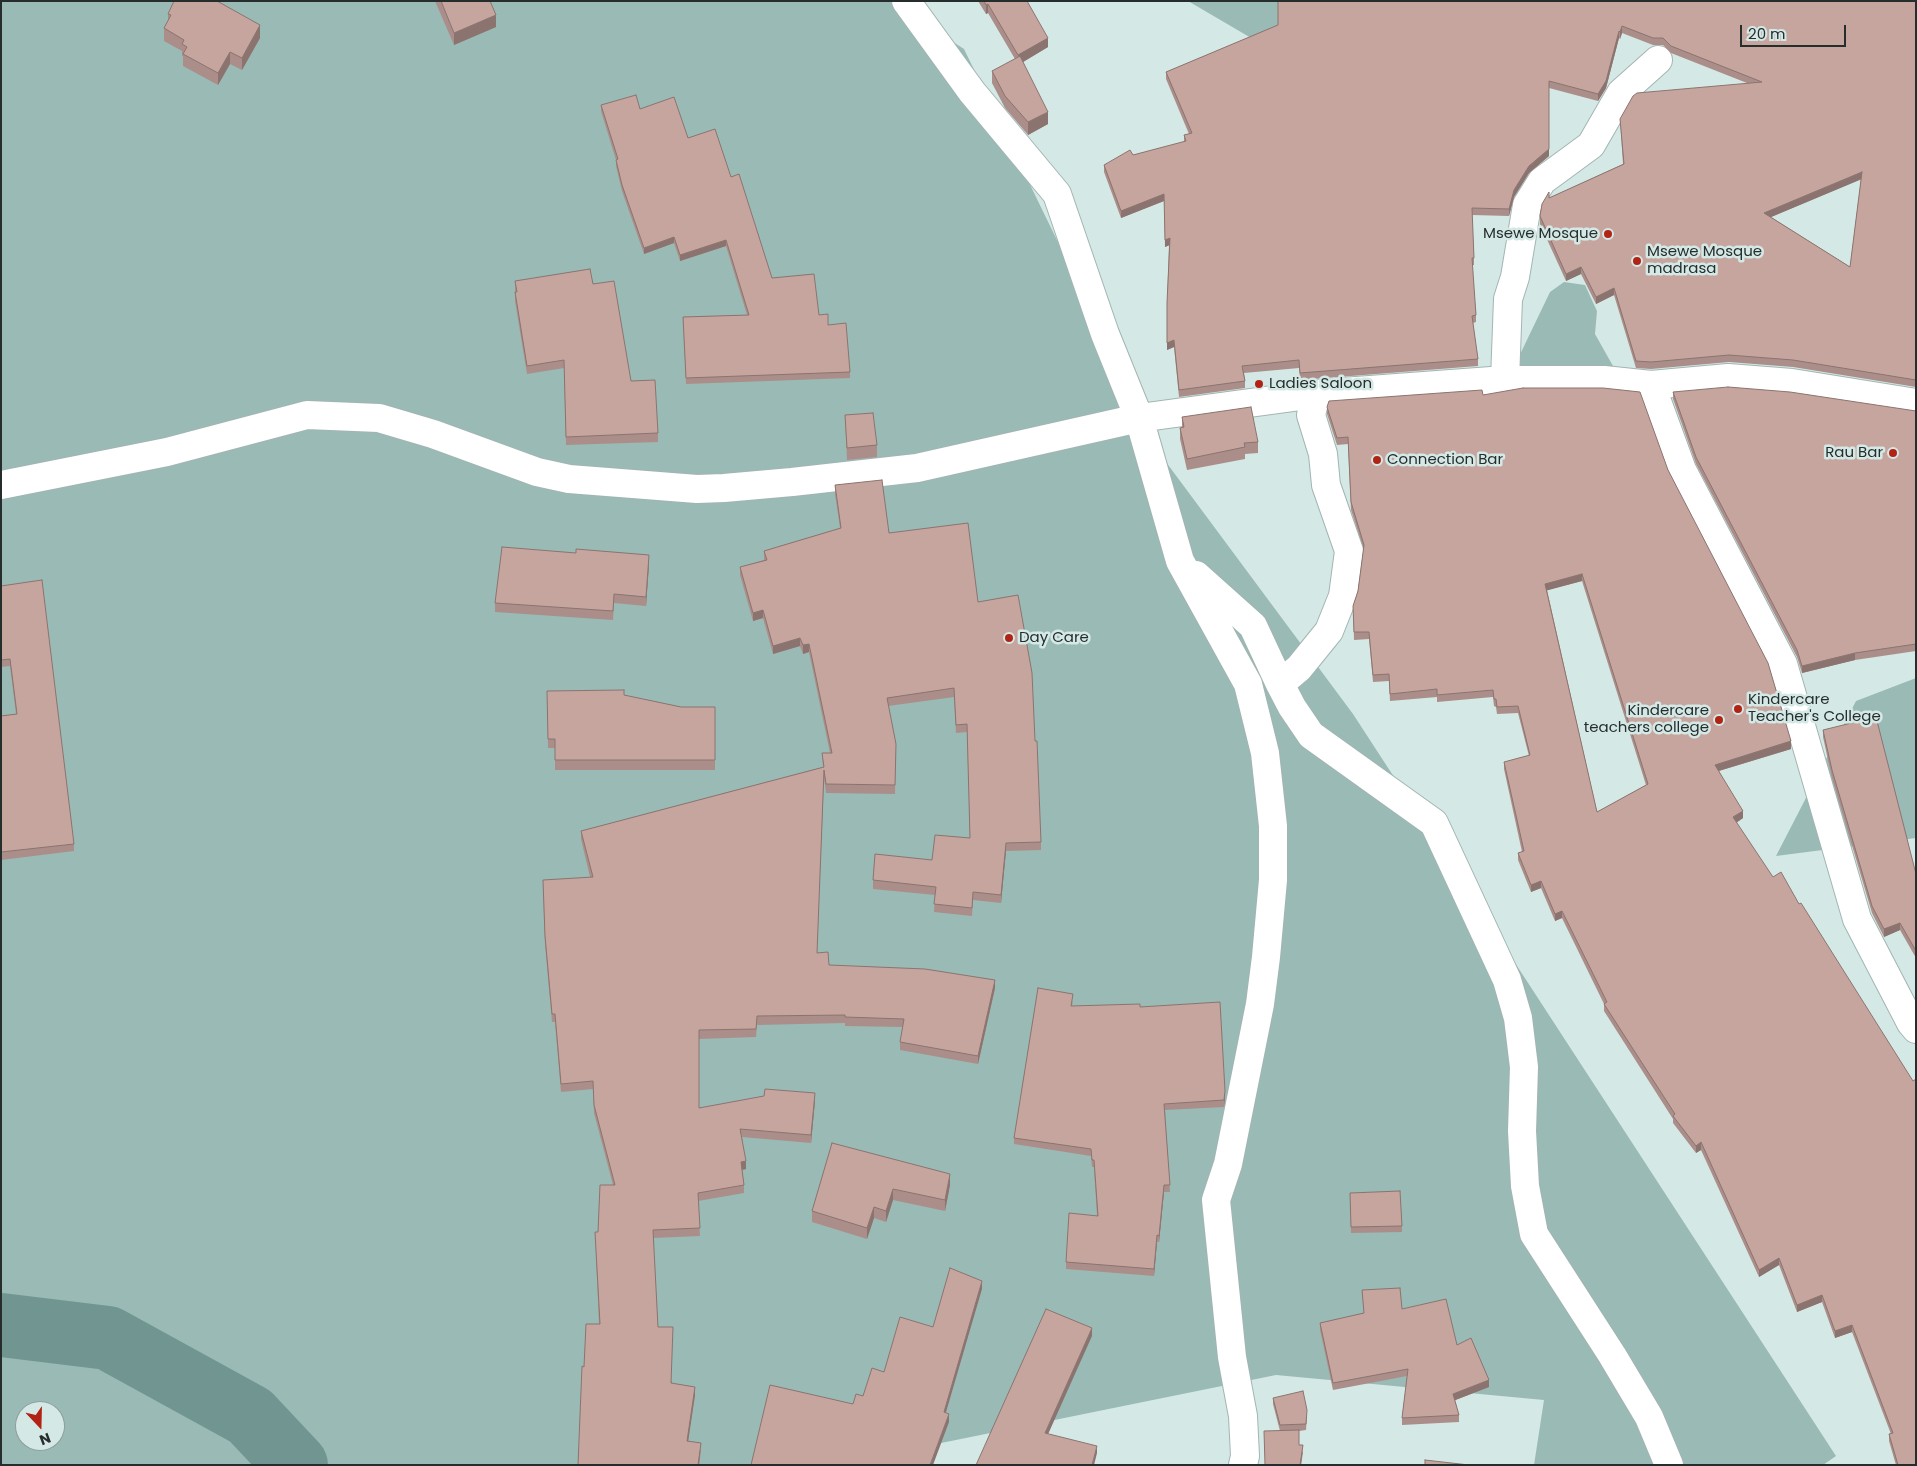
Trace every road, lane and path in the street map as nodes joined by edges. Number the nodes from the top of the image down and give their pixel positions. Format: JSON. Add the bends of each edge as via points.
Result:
{"nodes":[{"id":1,"x":906,"y":1,"type":"edge"},
{"id":2,"x":1658,"y":60,"type":"dead end"},
{"id":3,"x":1504,"y":380,"type":"junction"},
{"id":4,"x":1652,"y":384,"type":"junction"},
{"id":5,"x":1316,"y":394,"type":"junction"},
{"id":6,"x":1916,"y":402,"type":"edge"},
{"id":7,"x":1139,"y":418,"type":"junction"},
{"id":8,"x":1,"y":485,"type":"edge"},
{"id":9,"x":1180,"y":561,"type":"junction"},
{"id":10,"x":1280,"y":684,"type":"junction"},
{"id":11,"x":1916,"y":1029,"type":"edge"},
{"id":12,"x":1243,"y":1465,"type":"edge"},
{"id":13,"x":1669,"y":1465,"type":"edge"}],
"edges":[{"from":1,"to":7,"type":"street","via":[[972,92],[1057,194],[1105,334]]},
{"from":2,"to":3,"type":"street","via":[[1621,93],[1591,145],[1542,181],[1527,205],[1508,299]]},
{"from":3,"to":4,"type":"street","via":[[1604,380]]},
{"from":3,"to":5,"type":"street"},
{"from":4,"to":6,"type":"street","via":[[1737,379],[1792,383]]},
{"from":4,"to":11,"type":"street","via":[[1682,470],[1783,664],[1856,919]]},
{"from":5,"to":7,"type":"street"},
{"from":5,"to":10,"type":"street","via":[[1311,415],[1323,454],[1326,486],[1350,551],[1344,596],[1329,631],[1299,668]]},
{"from":7,"to":8,"type":"street","via":[[917,468],[696,489],[569,479],[537,472],[379,418],[307,415],[167,452]]},
{"from":7,"to":9,"type":"street"},
{"from":9,"to":10,"type":"street","via":[[1253,626]]},
{"from":9,"to":12,"type":"street","via":[[1248,684],[1265,753],[1274,826],[1273,880],[1260,1004],[1228,1164],[1216,1200],[1232,1357],[1243,1416]]},
{"from":10,"to":13,"type":"street","via":[[1312,735],[1434,823],[1506,980],[1518,1018],[1524,1067],[1524,1186],[1534,1234],[1649,1417]]}]}
